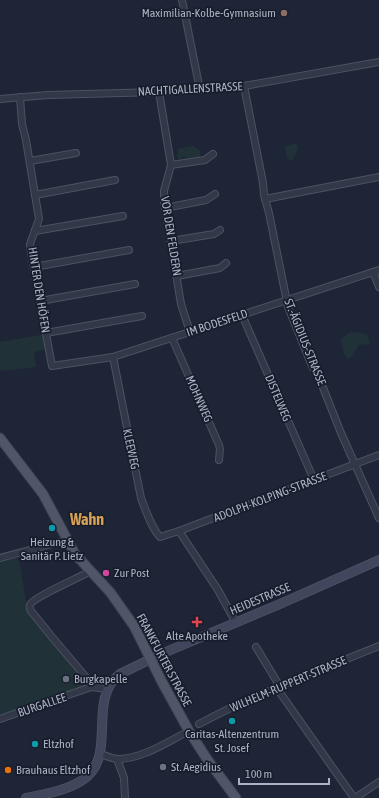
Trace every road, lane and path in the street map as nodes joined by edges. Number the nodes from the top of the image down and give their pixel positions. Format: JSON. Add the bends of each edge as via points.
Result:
{"nodes":[{"id":1,"x":182,"y":0,"type":"edge"},
{"id":2,"x":379,"y":62,"type":"edge"},
{"id":3,"x":244,"y":86,"type":"junction"},
{"id":4,"x":200,"y":90,"type":"junction"},
{"id":5,"x":159,"y":92,"type":"junction"},
{"id":6,"x":20,"y":97,"type":"junction"},
{"id":7,"x":0,"y":99,"type":"edge"},
{"id":8,"x":76,"y":153,"type":"dead end"},
{"id":9,"x":213,"y":154,"type":"dead end"},
{"id":10,"x":30,"y":161,"type":"junction"},
{"id":11,"x":171,"y":166,"type":"junction"},
{"id":12,"x":379,"y":177,"type":"edge"},
{"id":13,"x":115,"y":180,"type":"dead end"},
{"id":14,"x":215,"y":194,"type":"dead end"},
{"id":15,"x":35,"y":195,"type":"junction"},
{"id":16,"x":265,"y":199,"type":"junction"},
{"id":17,"x":165,"y":208,"type":"junction"},
{"id":18,"x":123,"y":216,"type":"dead end"},
{"id":19,"x":220,"y":230,"type":"dead end"},
{"id":20,"x":35,"y":231,"type":"junction"},
{"id":21,"x":171,"y":241,"type":"junction"},
{"id":22,"x":129,"y":250,"type":"dead end"},
{"id":23,"x":226,"y":263,"type":"dead end"},
{"id":24,"x":34,"y":266,"type":"junction"},
{"id":25,"x":376,"y":271,"type":"edge"},
{"id":26,"x":177,"y":276,"type":"junction"},
{"id":27,"x":135,"y":284,"type":"dead end"},
{"id":28,"x":379,"y":287,"type":"edge"},
{"id":29,"x":40,"y":301,"type":"junction"},
{"id":30,"x":286,"y":301,"type":"junction"},
{"id":31,"x":242,"y":315,"type":"junction"},
{"id":32,"x":142,"y":316,"type":"dead end"},
{"id":33,"x":190,"y":332,"type":"junction"},
{"id":34,"x":46,"y":333,"type":"junction"},
{"id":35,"x":172,"y":338,"type":"junction"},
{"id":36,"x":113,"y":357,"type":"junction"},
{"id":37,"x":52,"y":366,"type":"joint"},
{"id":38,"x":0,"y":438,"type":"edge"},
{"id":39,"x":379,"y":455,"type":"edge"},
{"id":40,"x":219,"y":460,"type":"dead end"},
{"id":41,"x":356,"y":465,"type":"junction"},
{"id":42,"x":314,"y":480,"type":"junction"},
{"id":43,"x":379,"y":518,"type":"edge"},
{"id":44,"x":179,"y":531,"type":"junction"},
{"id":45,"x":160,"y":537,"type":"joint"},
{"id":46,"x":67,"y":540,"type":"junction"},
{"id":47,"x":0,"y":558,"type":"edge"},
{"id":48,"x":379,"y":560,"type":"edge"},
{"id":49,"x":90,"y":571,"type":"junction"},
{"id":50,"x":236,"y":623,"type":"junction"},
{"id":51,"x":379,"y":646,"type":"edge"},
{"id":52,"x":256,"y":647,"type":"dead end"},
{"id":53,"x":150,"y":659,"type":"junction"},
{"id":54,"x":278,"y":686,"type":"junction"},
{"id":55,"x":91,"y":688,"type":"junction"},
{"id":56,"x":107,"y":689,"type":"junction"},
{"id":57,"x":0,"y":719,"type":"edge"},
{"id":58,"x":199,"y":724,"type":"dead end"},
{"id":59,"x":188,"y":731,"type":"junction"},
{"id":60,"x":100,"y":754,"type":"junction"},
{"id":61,"x":117,"y":759,"type":"junction"},
{"id":62,"x":379,"y":782,"type":"edge"},
{"id":63,"x":26,"y":798,"type":"edge"},
{"id":64,"x":125,"y":798,"type":"edge"},
{"id":65,"x":236,"y":798,"type":"edge"},
{"id":66,"x":354,"y":798,"type":"edge"}],
"edges":[{"from":1,"to":4,"type":"street"},
{"from":2,"to":3,"type":"street","name":"NACHTIGALLENSTRASSE"},
{"from":3,"to":4,"type":"street","name":"NACHTIGALLENSTRASSE"},
{"from":3,"to":16,"type":"street","name":"ST.-ÄGIDIUS-STRASSE"},
{"from":4,"to":5,"type":"street","name":"NACHTIGALLENSTRASSE"},
{"from":5,"to":6,"type":"street","name":"NACHTIGALLENSTRASSE"},
{"from":5,"to":11,"type":"street","name":"VOR DEN FELDERN"},
{"from":6,"to":7,"type":"street","name":"NACHTIGALLENSTRASSE"},
{"from":6,"to":10,"type":"street","name":"HINTER DEN HÖFEN","via":[[22,124]]},
{"from":8,"to":10,"type":"street"},
{"from":9,"to":11,"type":"street","via":[[205,160]]},
{"from":10,"to":15,"type":"street","name":"HINTER DEN HÖFEN"},
{"from":11,"to":17,"type":"street","name":"VOR DEN FELDERN","via":[[164,190]]},
{"from":12,"to":16,"type":"street"},
{"from":13,"to":15,"type":"street"},
{"from":14,"to":17,"type":"street","via":[[206,200]]},
{"from":15,"to":20,"type":"street","name":"HINTER DEN HÖFEN","via":[[39,219]]},
{"from":16,"to":30,"type":"street","name":"ST.-ÄGIDIUS-STRASSE"},
{"from":17,"to":21,"type":"street","name":"VOR DEN FELDERN"},
{"from":18,"to":20,"type":"street"},
{"from":19,"to":21,"type":"street","via":[[214,234]]},
{"from":20,"to":24,"type":"street","name":"HINTER DEN HÖFEN","via":[[30,244]]},
{"from":21,"to":26,"type":"street","name":"VOR DEN FELDERN"},
{"from":22,"to":24,"type":"street"},
{"from":23,"to":26,"type":"street","via":[[220,268]]},
{"from":24,"to":29,"type":"street","name":"HINTER DEN HÖFEN"},
{"from":25,"to":28,"type":"street"},
{"from":25,"to":30,"type":"street","name":"IM BODESFELD"},
{"from":26,"to":33,"type":"street","name":"VOR DEN FELDERN","via":[[181,304]]},
{"from":27,"to":29,"type":"street"},
{"from":29,"to":34,"type":"street","name":"HINTER DEN HÖFEN"},
{"from":30,"to":31,"type":"street","name":"IM BODESFELD"},
{"from":30,"to":41,"type":"street","name":"ST.-ÄGIDIUS-STRASSE"},
{"from":31,"to":33,"type":"street","name":"IM BODESFELD"},
{"from":31,"to":42,"type":"street","name":"DISTELWEG"},
{"from":32,"to":34,"type":"street"},
{"from":33,"to":35,"type":"street","name":"IM BODESFELD"},
{"from":34,"to":37,"type":"street","name":"HINTER DEN HÖFEN"},
{"from":35,"to":36,"type":"street","name":"IM BODESFELD"},
{"from":35,"to":40,"type":"street","name":"MOHNWEG","via":[[219,445]]},
{"from":36,"to":37,"type":"street","name":"IM BODESFELD"},
{"from":36,"to":45,"type":"street","name":"KLEEWEG","via":[[141,498]]},
{"from":38,"to":46,"type":"main road","name":"FRANKFURTER STRASSE","via":[[40,490]]},
{"from":39,"to":41,"type":"street","name":"ADOLPH-KOLPING-STRASSE"},
{"from":41,"to":42,"type":"street","name":"ADOLPH-KOLPING-STRASSE"},
{"from":41,"to":43,"type":"street","name":"ST.-ÄGIDIUS-STRASSE"},
{"from":42,"to":44,"type":"street","name":"ADOLPH-KOLPING-STRASSE"},
{"from":44,"to":45,"type":"street","name":"ADOLPH-KOLPING-STRASSE"},
{"from":44,"to":50,"type":"street","via":[[218,590]]},
{"from":46,"to":47,"type":"street"},
{"from":46,"to":49,"type":"main road","name":"FRANKFURTER STRASSE"},
{"from":48,"to":50,"type":"main road","name":"HEIDESTRASSE"},
{"from":49,"to":53,"type":"main road","name":"FRANKFURTER STRASSE","via":[[122,608]]},
{"from":49,"to":55,"type":"street","via":[[40,596],[30,606],[31,611],[90,682]]},
{"from":50,"to":53,"type":"main road","name":"HEIDESTRASSE"},
{"from":51,"to":54,"type":"street","name":"WILHELM-RUPPERT-STRASSE"},
{"from":52,"to":54,"type":"street"},
{"from":53,"to":56,"type":"main road","name":"HEIDESTRASSE","via":[[120,674]]},
{"from":53,"to":59,"type":"main road","name":"FRANKFURTER STRASSE"},
{"from":54,"to":58,"type":"street","name":"WILHELM-RUPPERT-STRASSE"},
{"from":54,"to":66,"type":"street"},
{"from":55,"to":56,"type":"street","name":"BURGALLEE"},
{"from":55,"to":57,"type":"street","name":"BURGALLEE"},
{"from":56,"to":60,"type":"main road"},
{"from":59,"to":61,"type":"street","via":[[149,751]]},
{"from":59,"to":65,"type":"main road","name":"FRANKFURTER STRASSE"},
{"from":60,"to":61,"type":"street"},
{"from":60,"to":63,"type":"main road","via":[[94,770],[82,781],[63,789]]},
{"from":61,"to":64,"type":"street","via":[[124,778]]},
{"from":62,"to":66,"type":"street"}]}
